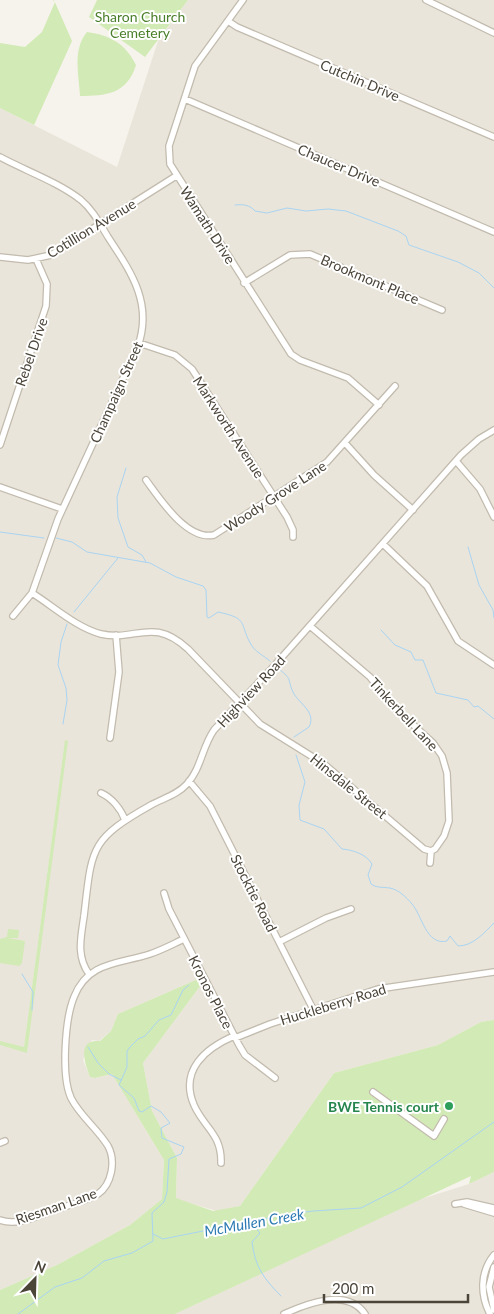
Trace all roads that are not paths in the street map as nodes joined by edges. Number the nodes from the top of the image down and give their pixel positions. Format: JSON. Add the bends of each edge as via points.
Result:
{"nodes":[{"id":1,"x":243,"y":0,"type":"edge"},
{"id":2,"x":426,"y":0,"type":"edge"},
{"id":3,"x":228,"y":20,"type":"junction"},
{"id":4,"x":494,"y":33,"type":"edge"},
{"id":5,"x":185,"y":99,"type":"junction"},
{"id":6,"x":494,"y":137,"type":"edge"},
{"id":7,"x":0,"y":157,"type":"edge"},
{"id":8,"x":176,"y":176,"type":"junction"},
{"id":9,"x":100,"y":225,"type":"junction"},
{"id":10,"x":494,"y":232,"type":"edge"},
{"id":11,"x":0,"y":257,"type":"edge"},
{"id":12,"x":36,"y":259,"type":"junction"},
{"id":13,"x":244,"y":283,"type":"junction"},
{"id":14,"x":442,"y":310,"type":"dead end"},
{"id":15,"x":139,"y":343,"type":"junction"},
{"id":16,"x":395,"y":386,"type":"dead end"},
{"id":17,"x":379,"y":405,"type":"junction"},
{"id":18,"x":494,"y":430,"type":"edge"},
{"id":19,"x":345,"y":444,"type":"junction"},
{"id":20,"x":0,"y":446,"type":"edge"},
{"id":21,"x":456,"y":461,"type":"junction"},
{"id":22,"x":146,"y":480,"type":"dead end"},
{"id":23,"x":0,"y":487,"type":"edge"},
{"id":24,"x":275,"y":498,"type":"junction"},
{"id":25,"x":62,"y":509,"type":"junction"},
{"id":26,"x":413,"y":510,"type":"junction"},
{"id":27,"x":494,"y":517,"type":"edge"},
{"id":28,"x":293,"y":537,"type":"dead end"},
{"id":29,"x":383,"y":544,"type":"junction"},
{"id":30,"x":32,"y":593,"type":"junction"},
{"id":31,"x":13,"y":616,"type":"dead end"},
{"id":32,"x":310,"y":626,"type":"junction"},
{"id":33,"x":116,"y":635,"type":"junction"},
{"id":34,"x":494,"y":665,"type":"edge"},
{"id":35,"x":239,"y":704,"type":"junction"},
{"id":36,"x":110,"y":738,"type":"dead end"},
{"id":37,"x":189,"y":782,"type":"junction"},
{"id":38,"x":100,"y":794,"type":"dead end"},
{"id":39,"x":125,"y":820,"type":"junction"},
{"id":40,"x":431,"y":851,"type":"junction"},
{"id":41,"x":430,"y":863,"type":"dead end"},
{"id":42,"x":164,"y":893,"type":"dead end"},
{"id":43,"x":351,"y":909,"type":"dead end"},
{"id":44,"x":184,"y":939,"type":"junction"},
{"id":45,"x":279,"y":942,"type":"junction"},
{"id":46,"x":494,"y":972,"type":"edge"},
{"id":47,"x":89,"y":974,"type":"junction"},
{"id":48,"x":313,"y":1009,"type":"junction"},
{"id":49,"x":235,"y":1037,"type":"junction"},
{"id":50,"x":275,"y":1078,"type":"dead end"},
{"id":51,"x":373,"y":1092,"type":"dead end"},
{"id":52,"x":444,"y":1119,"type":"dead end"},
{"id":53,"x":221,"y":1164,"type":"dead end"},
{"id":54,"x":455,"y":1204,"type":"dead end"},
{"id":55,"x":464,"y":1204,"type":"junction"},
{"id":56,"x":494,"y":1208,"type":"edge"},
{"id":57,"x":494,"y":1213,"type":"edge"},
{"id":58,"x":0,"y":1220,"type":"edge"},
{"id":59,"x":494,"y":1255,"type":"edge"},
{"id":60,"x":494,"y":1267,"type":"edge"},
{"id":61,"x":494,"y":1310,"type":"edge"},
{"id":62,"x":284,"y":1314,"type":"edge"},
{"id":63,"x":366,"y":1314,"type":"edge"},
{"id":64,"x":490,"y":1314,"type":"edge"}],
"edges":[{"from":1,"to":3,"type":"street","name":"Wamath Drive"},
{"from":2,"to":4,"type":"street"},
{"from":3,"to":5,"type":"street","name":"Wamath Drive","via":[[195,66]]},
{"from":3,"to":6,"type":"street","name":"Cutchin Drive","via":[[237,27]]},
{"from":5,"to":8,"type":"street","name":"Wamath Drive","via":[[168,153]]},
{"from":5,"to":10,"type":"street","name":"Chaucer Drive"},
{"from":7,"to":9,"type":"street","name":"Champaign Street","via":[[80,199]]},
{"from":8,"to":9,"type":"street","name":"Cotillion Avenue"},
{"from":8,"to":13,"type":"street","name":"Wamath Drive"},
{"from":9,"to":12,"type":"street","name":"Cotillion Avenue","via":[[60,250]]},
{"from":9,"to":15,"type":"street","name":"Champaign Street","via":[[141,294],[144,318]]},
{"from":11,"to":12,"type":"street","name":"Cotillion Avenue"},
{"from":12,"to":20,"type":"street","name":"Rebel Drive","via":[[46,284],[46,306]]},
{"from":13,"to":14,"type":"street","name":"Brookmont Place","via":[[283,258],[310,254]]},
{"from":13,"to":17,"type":"street","name":"Wamath Drive","via":[[294,356],[348,378]]},
{"from":15,"to":24,"type":"street","name":"Markworth Avenue","via":[[175,356],[192,369]]},
{"from":15,"to":25,"type":"street","name":"Champaign Street"},
{"from":16,"to":17,"type":"street","name":"Woody Grove Lane"},
{"from":17,"to":19,"type":"street","name":"Woody Grove Lane"},
{"from":18,"to":21,"type":"street","name":"Highview Road","via":[[478,439]]},
{"from":19,"to":24,"type":"street","name":"Woody Grove Lane","via":[[318,470]]},
{"from":19,"to":26,"type":"street"},
{"from":21,"to":26,"type":"street","name":"Highview Road"},
{"from":21,"to":27,"type":"street","via":[[480,489]]},
{"from":22,"to":24,"type":"street","name":"Woody Grove Lane","via":[[175,517],[204,536],[217,534]]},
{"from":23,"to":25,"type":"street"},
{"from":24,"to":28,"type":"street","name":"Markworth Avenue","via":[[291,525]]},
{"from":25,"to":30,"type":"street","name":"Champaign Street"},
{"from":26,"to":29,"type":"street","name":"Highview Road"},
{"from":29,"to":32,"type":"street","name":"Highview Road"},
{"from":29,"to":34,"type":"street","via":[[427,586],[458,641]]},
{"from":30,"to":31,"type":"street","name":"Champaign Street"},
{"from":30,"to":33,"type":"street","name":"Hinsdale Street","via":[[88,629]]},
{"from":32,"to":35,"type":"street","name":"Highview Road"},
{"from":32,"to":40,"type":"street","name":"Tinkerbell Lane","via":[[370,677],[442,756],[447,773],[449,821],[444,836]]},
{"from":33,"to":35,"type":"street","name":"Hinsdale Street","via":[[152,631],[175,638]]},
{"from":33,"to":36,"type":"street","via":[[119,672]]},
{"from":35,"to":37,"type":"street","name":"Highview Road","via":[[208,738]]},
{"from":35,"to":40,"type":"street","name":"Hinsdale Street","via":[[271,732],[324,764],[424,849]]},
{"from":37,"to":39,"type":"street","name":"Highview Road","via":[[171,796]]},
{"from":37,"to":45,"type":"street","name":"Stocktie Road","via":[[210,806]]},
{"from":38,"to":39,"type":"street","via":[[109,798]]},
{"from":39,"to":47,"type":"street","name":"Highview Road","via":[[100,843],[90,865],[80,946],[81,960]]},
{"from":40,"to":41,"type":"street"},
{"from":42,"to":44,"type":"street","name":"Kronos Place"},
{"from":43,"to":45,"type":"street"},
{"from":44,"to":47,"type":"street","via":[[148,955],[108,964]]},
{"from":44,"to":49,"type":"street","name":"Kronos Place"},
{"from":45,"to":48,"type":"street","name":"Stocktie Road"},
{"from":46,"to":48,"type":"street","name":"Huckleberry Road","via":[[378,989]]},
{"from":47,"to":58,"type":"street","name":"Riesman Lane","via":[[74,996],[64,1069],[71,1098],[78,1111],[108,1146],[112,1168],[108,1182],[96,1195],[71,1204],[21,1221]]},
{"from":48,"to":49,"type":"street","name":"Huckleberry Road"},
{"from":49,"to":50,"type":"street","name":"Kronos Place","via":[[245,1055]]},
{"from":49,"to":53,"type":"street","name":"Huckleberry Road","via":[[215,1044],[201,1057],[191,1082],[194,1104],[221,1150]]},
{"from":51,"to":52,"type":"street","via":[[434,1136]]},
{"from":54,"to":55,"type":"street"},
{"from":55,"to":56,"type":"street","via":[[479,1203]]},
{"from":55,"to":57,"type":"street"},
{"from":59,"to":64,"type":"street","via":[[485,1270],[483,1283],[484,1299]]},
{"from":60,"to":61,"type":"street","via":[[489,1287]]},
{"from":62,"to":63,"type":"street","via":[[336,1299],[353,1303]]}]}
